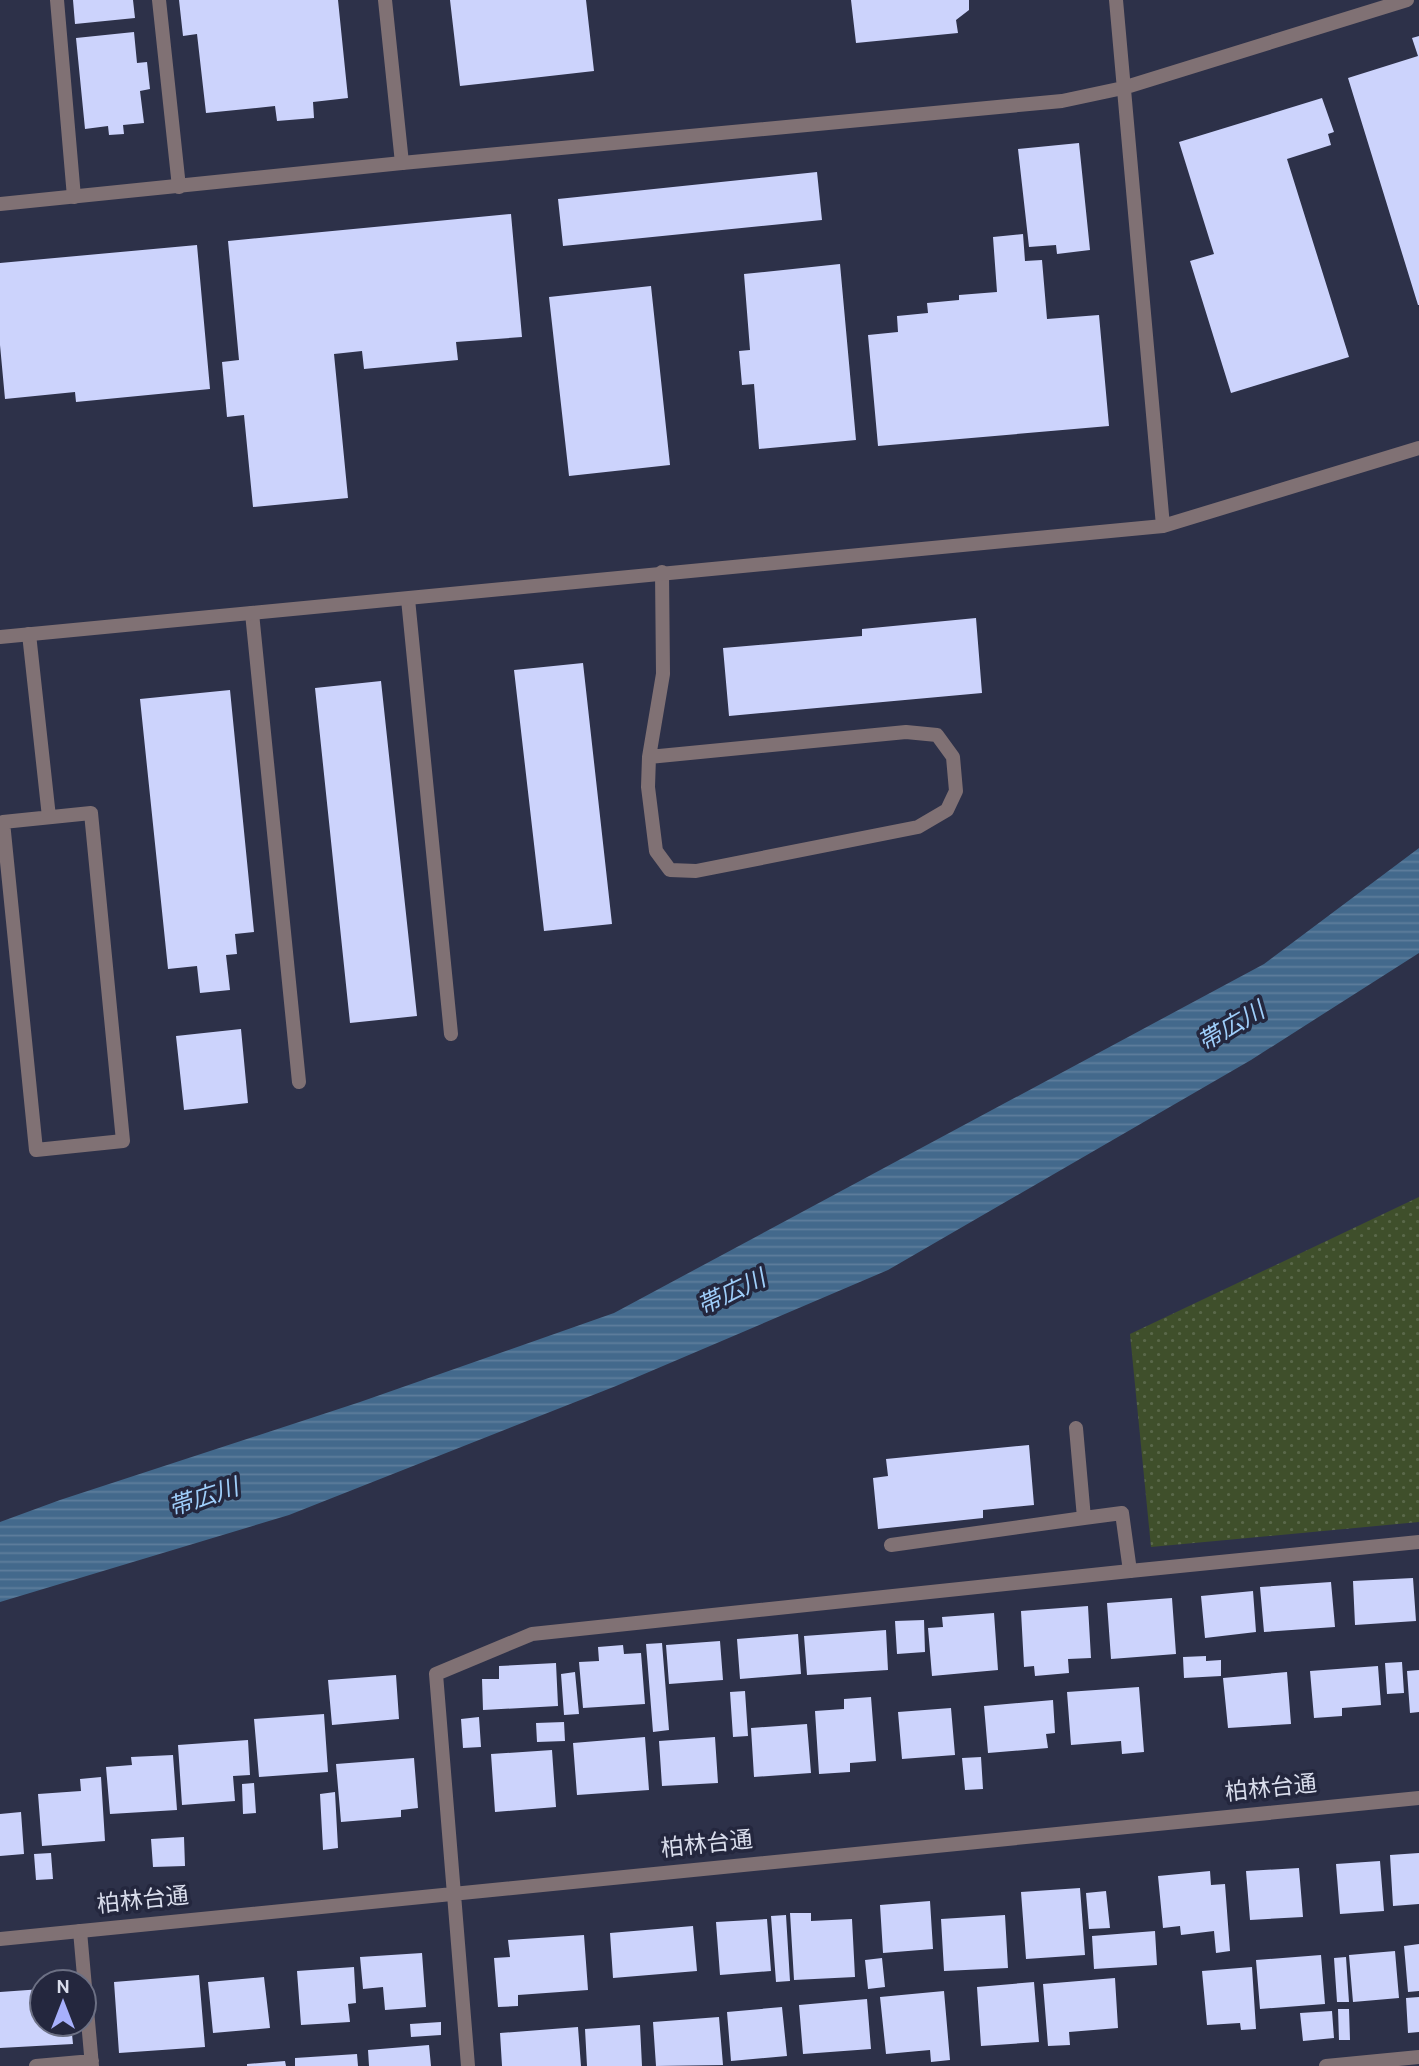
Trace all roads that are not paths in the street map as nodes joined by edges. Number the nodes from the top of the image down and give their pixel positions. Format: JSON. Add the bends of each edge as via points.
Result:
{"nodes":[{"id":1,"x":57,"y":0,"type":"edge"},
{"id":2,"x":159,"y":0,"type":"edge"},
{"id":3,"x":384,"y":0,"type":"edge"},
{"id":4,"x":1116,"y":0,"type":"edge"},
{"id":5,"x":1407,"y":0,"type":"edge"},
{"id":6,"x":1123,"y":88,"type":"junction"},
{"id":7,"x":402,"y":163,"type":"junction"},
{"id":8,"x":179,"y":187,"type":"junction"},
{"id":9,"x":74,"y":197,"type":"junction"},
{"id":10,"x":0,"y":204,"type":"edge"},
{"id":11,"x":1419,"y":448,"type":"edge"},
{"id":12,"x":1163,"y":526,"type":"junction"},
{"id":13,"x":662,"y":572,"type":"junction"},
{"id":14,"x":408,"y":599,"type":"junction"},
{"id":15,"x":252,"y":613,"type":"junction"},
{"id":16,"x":29,"y":634,"type":"junction"},
{"id":17,"x":0,"y":637,"type":"edge"},
{"id":18,"x":649,"y":757,"type":"junction"},
{"id":19,"x":49,"y":817,"type":"junction"},
{"id":20,"x":451,"y":1034,"type":"dead end"},
{"id":21,"x":299,"y":1082,"type":"dead end"},
{"id":22,"x":1076,"y":1427,"type":"dead end"},
{"id":23,"x":1084,"y":1518,"type":"junction"},
{"id":24,"x":1419,"y":1542,"type":"edge"},
{"id":25,"x":891,"y":1545,"type":"dead end"},
{"id":26,"x":1130,"y":1571,"type":"junction"},
{"id":27,"x":1419,"y":1798,"type":"edge"},
{"id":28,"x":453,"y":1895,"type":"junction"},
{"id":29,"x":80,"y":1931,"type":"junction"},
{"id":30,"x":0,"y":1939,"type":"edge"},
{"id":31,"x":1419,"y":2057,"type":"edge"},
{"id":32,"x":92,"y":2064,"type":"edge"},
{"id":33,"x":36,"y":2066,"type":"edge"},
{"id":34,"x":468,"y":2066,"type":"edge"},
{"id":35,"x":1326,"y":2066,"type":"edge"}],
"edges":[{"from":1,"to":9,"type":"street"},
{"from":2,"to":8,"type":"street"},
{"from":3,"to":7,"type":"street"},
{"from":4,"to":6,"type":"street"},
{"from":5,"to":6,"type":"street"},
{"from":6,"to":7,"type":"street","via":[[1062,101]]},
{"from":6,"to":12,"type":"street"},
{"from":7,"to":8,"type":"street"},
{"from":8,"to":9,"type":"street"},
{"from":9,"to":10,"type":"street"},
{"from":11,"to":12,"type":"street"},
{"from":12,"to":13,"type":"street"},
{"from":13,"to":14,"type":"street"},
{"from":13,"to":18,"type":"street","via":[[663,674]]},
{"from":14,"to":15,"type":"street"},
{"from":14,"to":20,"type":"street"},
{"from":15,"to":16,"type":"street"},
{"from":15,"to":21,"type":"street"},
{"from":16,"to":17,"type":"street"},
{"from":16,"to":19,"type":"street"},
{"from":18,"to":18,"type":"street","via":[[656,852],[670,870],[696,872],[918,827],[947,810],[956,791],[953,757],[937,736],[906,732]]},
{"from":19,"to":19,"type":"street","via":[[3,822],[36,1150],[123,1141],[90,813]]},
{"from":22,"to":23,"type":"street"},
{"from":23,"to":25,"type":"street"},
{"from":23,"to":26,"type":"street","via":[[1122,1513]]},
{"from":24,"to":26,"type":"street"},
{"from":26,"to":28,"type":"street","via":[[532,1634],[436,1674]]},
{"from":27,"to":28,"type":"street","name":"柏林台通"},
{"from":28,"to":29,"type":"street","name":"柏林台通"},
{"from":28,"to":34,"type":"street"},
{"from":29,"to":30,"type":"street","name":"柏林台通"},
{"from":29,"to":32,"type":"street"},
{"from":31,"to":35,"type":"street"},
{"from":32,"to":33,"type":"street"}]}
